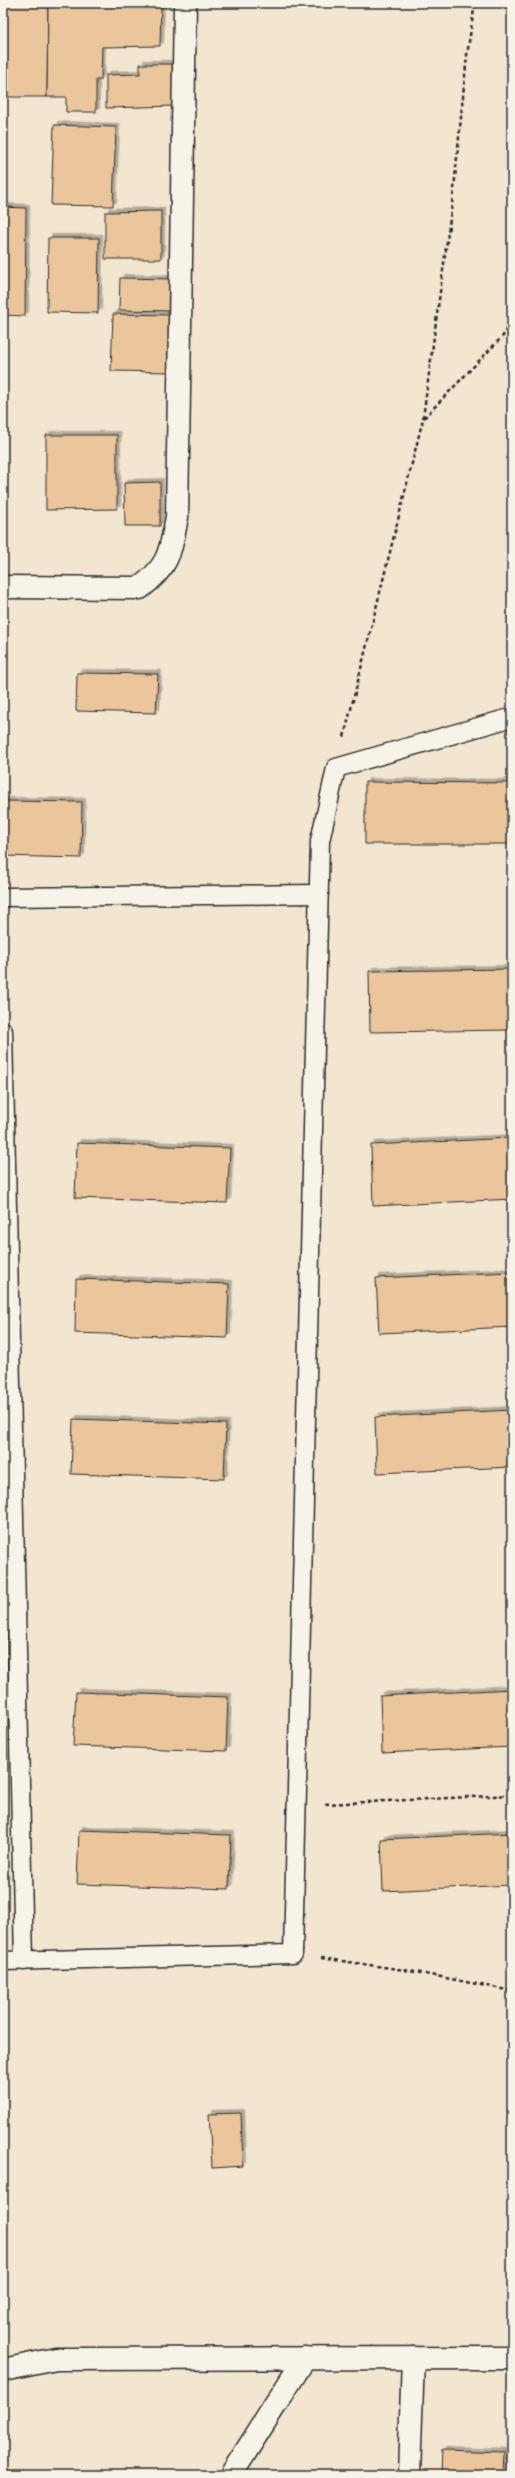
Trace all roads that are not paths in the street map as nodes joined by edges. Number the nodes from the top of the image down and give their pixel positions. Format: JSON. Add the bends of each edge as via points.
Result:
{"nodes":[{"id":1,"x":185,"y":3,"type":"edge"},
{"id":2,"x":3,"y":587,"type":"edge"},
{"id":3,"x":512,"y":720,"type":"edge"},
{"id":4,"x":319,"y":894,"type":"junction"},
{"id":5,"x":3,"y":897,"type":"edge"},
{"id":6,"x":3,"y":1031,"type":"edge"},
{"id":7,"x":3,"y":1961,"type":"edge"},
{"id":8,"x":24,"y":1961,"type":"junction"},
{"id":9,"x":304,"y":2358,"type":"junction"},
{"id":10,"x":413,"y":2358,"type":"junction"},
{"id":11,"x":512,"y":2358,"type":"edge"},
{"id":12,"x":3,"y":2370,"type":"edge"},
{"id":13,"x":231,"y":2475,"type":"edge"},
{"id":14,"x":409,"y":2475,"type":"edge"}],
"edges":[{"from":1,"to":2,"type":"street","via":[[177,517],[170,552],[157,574],[140,588]]},
{"from":3,"to":4,"type":"lane","via":[[336,768],[320,841]]},
{"from":4,"to":5,"type":"lane"},
{"from":4,"to":8,"type":"lane","via":[[293,1954]]},
{"from":6,"to":8,"type":"lane"},
{"from":7,"to":8,"type":"lane"},
{"from":9,"to":10,"type":"street"},
{"from":9,"to":12,"type":"street","via":[[56,2359]]},
{"from":9,"to":13,"type":"street"},
{"from":10,"to":11,"type":"street"},
{"from":10,"to":14,"type":"street"}]}
